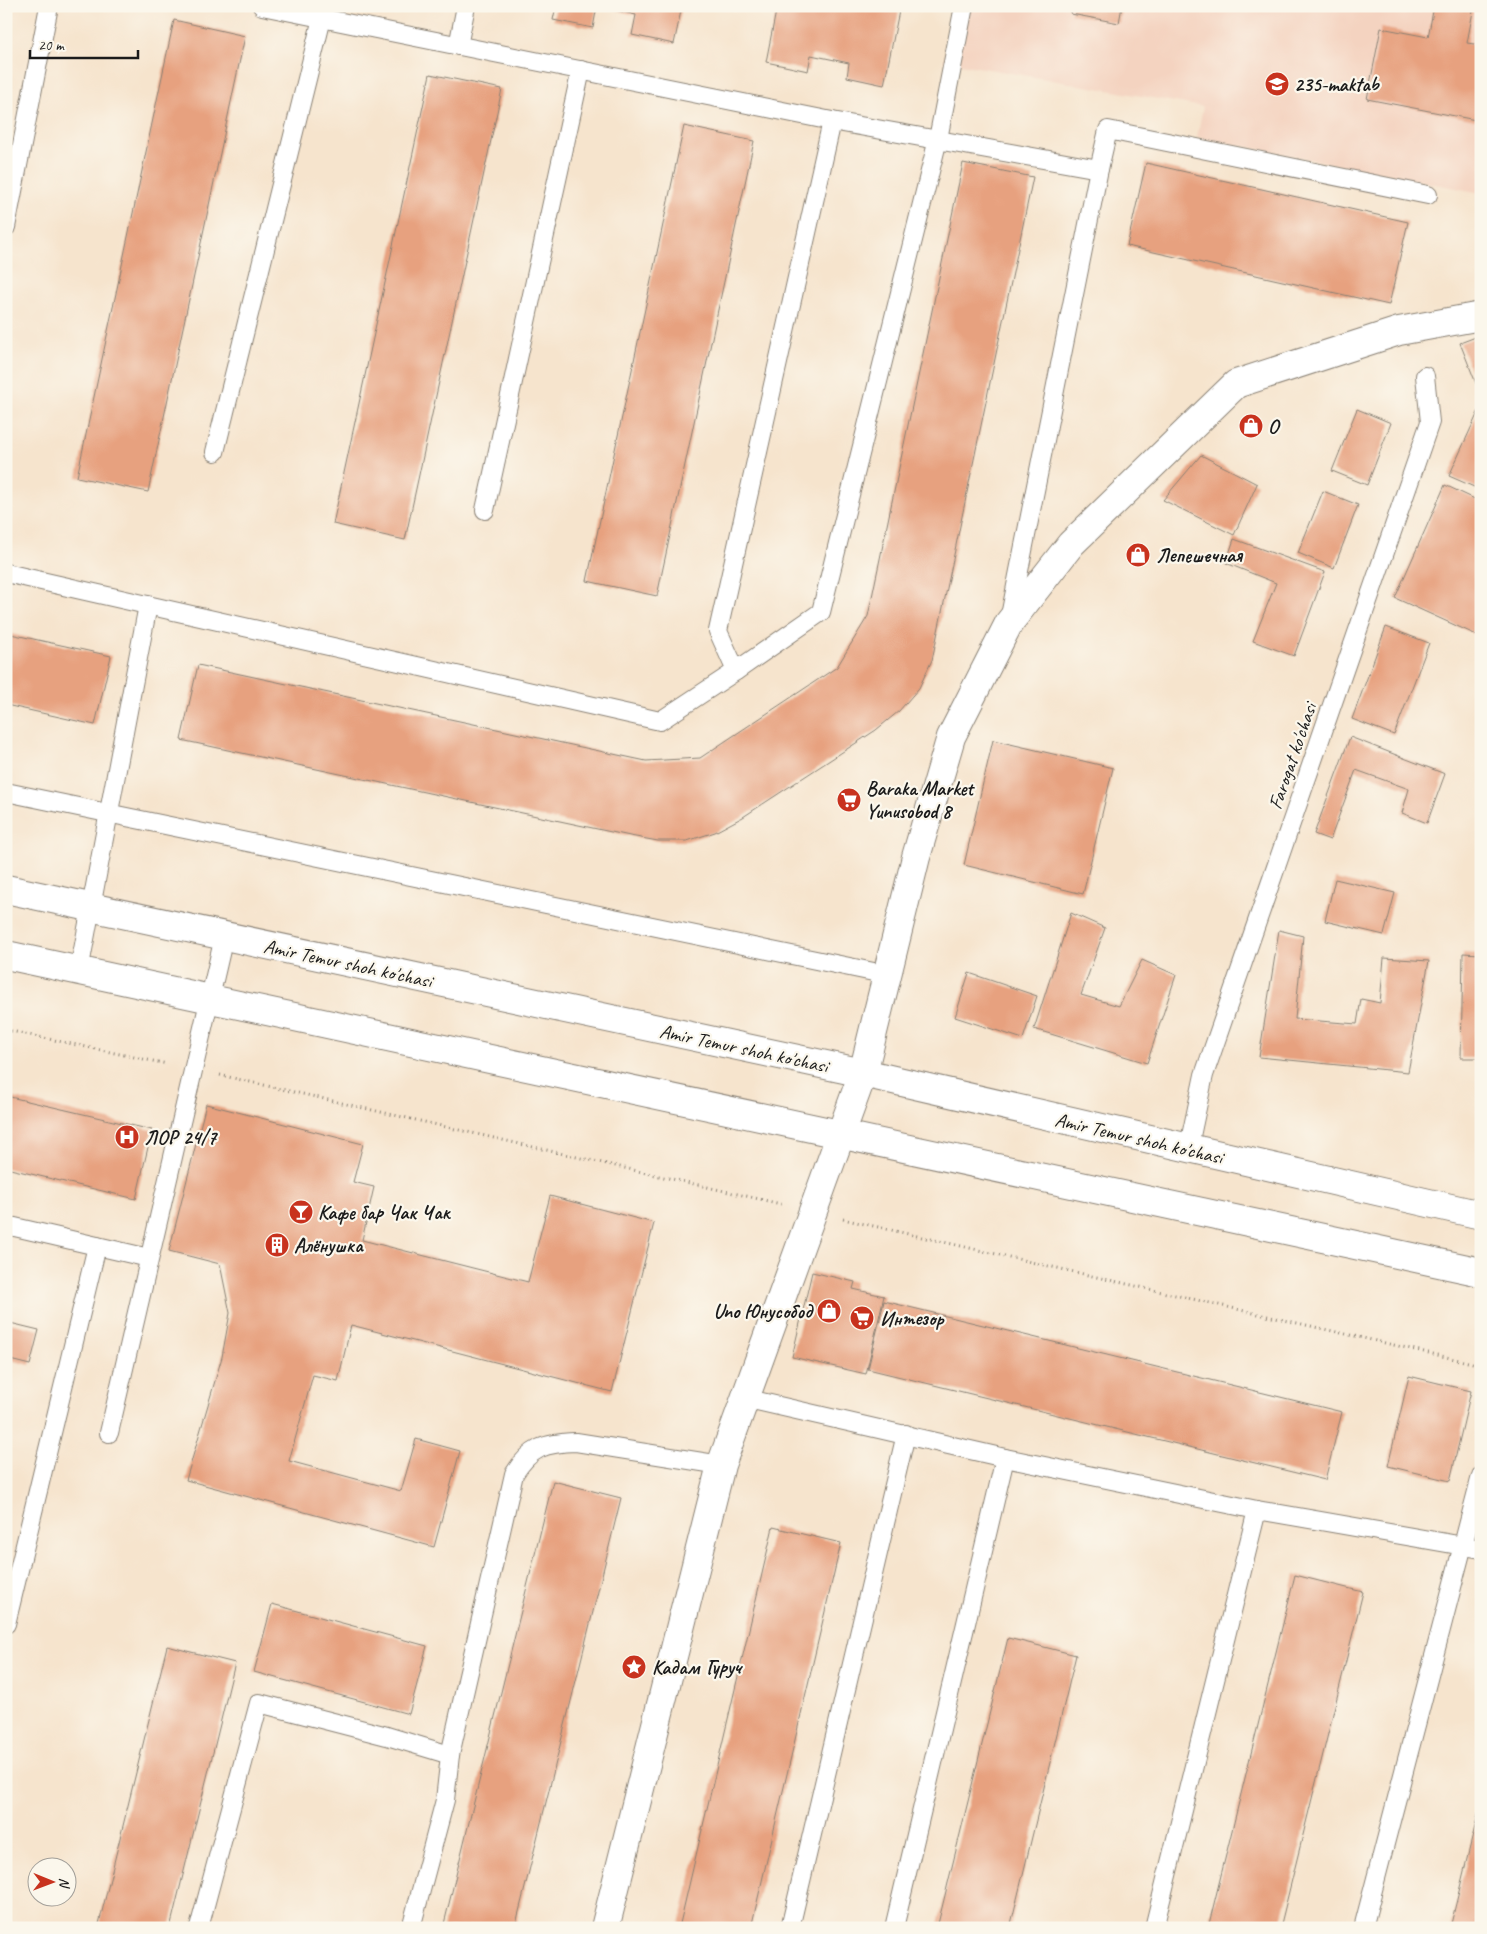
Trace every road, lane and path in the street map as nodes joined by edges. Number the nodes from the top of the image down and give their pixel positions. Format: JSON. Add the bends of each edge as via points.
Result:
{"nodes":[{"id":1,"x":49,"y":6,"type":"edge"},
{"id":2,"x":262,"y":6,"type":"edge"},
{"id":3,"x":466,"y":6,"type":"edge"},
{"id":4,"x":964,"y":6,"type":"edge"},
{"id":5,"x":324,"y":12,"type":"edge"},
{"id":6,"x":458,"y":46,"type":"junction"},
{"id":7,"x":581,"y":70,"type":"junction"},
{"id":8,"x":832,"y":121,"type":"junction"},
{"id":9,"x":938,"y":139,"type":"junction"},
{"id":10,"x":1099,"y":169,"type":"junction"},
{"id":11,"x":1428,"y":195,"type":"dead end"},
{"id":12,"x":6,"y":228,"type":"edge"},
{"id":13,"x":1481,"y":316,"type":"edge"},
{"id":14,"x":1425,"y":376,"type":"dead end"},
{"id":15,"x":216,"y":452,"type":"dead end"},
{"id":16,"x":485,"y":510,"type":"dead end"},
{"id":17,"x":6,"y":573,"type":"edge"},
{"id":18,"x":148,"y":605,"type":"junction"},
{"id":19,"x":1009,"y":623,"type":"junction"},
{"id":20,"x":736,"y":671,"type":"junction"},
{"id":21,"x":6,"y":792,"type":"edge"},
{"id":22,"x":109,"y":812,"type":"junction"},
{"id":23,"x":6,"y":889,"type":"edge"},
{"id":24,"x":91,"y":908,"type":"junction"},
{"id":25,"x":224,"y":937,"type":"junction"},
{"id":26,"x":6,"y":955,"type":"edge"},
{"id":27,"x":79,"y":971,"type":"junction"},
{"id":28,"x":888,"y":975,"type":"junction"},
{"id":29,"x":210,"y":999,"type":"junction"},
{"id":30,"x":6,"y":1030,"type":"edge"},
{"id":31,"x":193,"y":1069,"type":"junction"},
{"id":32,"x":862,"y":1073,"type":"junction"},
{"id":33,"x":839,"y":1135,"type":"junction"},
{"id":34,"x":1188,"y":1150,"type":"junction"},
{"id":35,"x":812,"y":1212,"type":"junction"},
{"id":36,"x":1481,"y":1216,"type":"edge"},
{"id":37,"x":6,"y":1225,"type":"edge"},
{"id":38,"x":97,"y":1246,"type":"junction"},
{"id":39,"x":149,"y":1258,"type":"junction"},
{"id":40,"x":1481,"y":1272,"type":"edge"},
{"id":41,"x":1481,"y":1365,"type":"edge"},
{"id":42,"x":744,"y":1398,"type":"junction"},
{"id":43,"x":109,"y":1433,"type":"dead end"},
{"id":44,"x":906,"y":1434,"type":"junction"},
{"id":45,"x":1005,"y":1458,"type":"junction"},
{"id":46,"x":721,"y":1465,"type":"junction"},
{"id":47,"x":1481,"y":1476,"type":"edge"},
{"id":48,"x":1257,"y":1510,"type":"junction"},
{"id":49,"x":1463,"y":1544,"type":"junction"},
{"id":50,"x":1481,"y":1549,"type":"edge"},
{"id":51,"x":6,"y":1624,"type":"edge"},
{"id":52,"x":450,"y":1756,"type":"junction"},
{"id":53,"x":199,"y":1928,"type":"edge"},
{"id":54,"x":411,"y":1928,"type":"edge"},
{"id":55,"x":605,"y":1928,"type":"edge"},
{"id":56,"x":790,"y":1928,"type":"edge"},
{"id":57,"x":894,"y":1928,"type":"edge"},
{"id":58,"x":1154,"y":1928,"type":"edge"},
{"id":59,"x":1363,"y":1928,"type":"edge"}],
"edges":[{"from":1,"to":12,"type":"lane"},
{"from":2,"to":5,"type":"lane"},
{"from":3,"to":6,"type":"lane"},
{"from":4,"to":9,"type":"lane"},
{"from":5,"to":6,"type":"lane"},
{"from":5,"to":15,"type":"lane"},
{"from":6,"to":7,"type":"lane"},
{"from":7,"to":8,"type":"lane"},
{"from":7,"to":16,"type":"lane"},
{"from":8,"to":9,"type":"lane"},
{"from":8,"to":20,"type":"lane","via":[[718,631]]},
{"from":9,"to":10,"type":"lane"},
{"from":9,"to":20,"type":"lane","via":[[821,612]]},
{"from":10,"to":11,"type":"lane","via":[[1108,130]]},
{"from":10,"to":19,"type":"lane"},
{"from":13,"to":19,"type":"main road","via":[[1399,331],[1236,384],[1071,544]]},
{"from":14,"to":34,"type":"lane","name":"Farogat ko'chasi","via":[[1430,422],[1204,1075]]},
{"from":17,"to":18,"type":"lane"},
{"from":18,"to":20,"type":"lane","via":[[660,721]]},
{"from":18,"to":22,"type":"lane"},
{"from":19,"to":28,"type":"main road","via":[[951,737],[916,857]]},
{"from":21,"to":22,"type":"lane"},
{"from":22,"to":24,"type":"lane"},
{"from":22,"to":28,"type":"lane"},
{"from":23,"to":24,"type":"main road","name":"Amir Temur shoh ko'chasi"},
{"from":24,"to":25,"type":"main road","name":"Amir Temur shoh ko'chasi"},
{"from":24,"to":27,"type":"lane"},
{"from":25,"to":29,"type":"lane"},
{"from":25,"to":32,"type":"main road","name":"Amir Temur shoh ko'chasi"},
{"from":26,"to":27,"type":"main road"},
{"from":27,"to":29,"type":"main road"},
{"from":28,"to":32,"type":"main road"},
{"from":29,"to":31,"type":"lane"},
{"from":29,"to":33,"type":"main road"},
{"from":30,"to":31,"type":"path"},
{"from":31,"to":35,"type":"path"},
{"from":31,"to":39,"type":"lane"},
{"from":32,"to":33,"type":"main road"},
{"from":32,"to":34,"type":"main road","name":"Amir Temur shoh ko'chasi"},
{"from":33,"to":35,"type":"main road"},
{"from":33,"to":40,"type":"main road"},
{"from":34,"to":36,"type":"main road","name":"Amir Temur shoh ko'chasi"},
{"from":35,"to":41,"type":"path"},
{"from":35,"to":42,"type":"main road"},
{"from":37,"to":38,"type":"lane"},
{"from":38,"to":39,"type":"lane"},
{"from":38,"to":51,"type":"lane"},
{"from":39,"to":43,"type":"lane"},
{"from":42,"to":44,"type":"lane"},
{"from":42,"to":46,"type":"main road"},
{"from":44,"to":45,"type":"lane"},
{"from":44,"to":56,"type":"lane"},
{"from":45,"to":48,"type":"lane"},
{"from":45,"to":57,"type":"lane"},
{"from":46,"to":52,"type":"lane","via":[[576,1442],[537,1448],[524,1459],[514,1474]]},
{"from":46,"to":55,"type":"main road"},
{"from":47,"to":49,"type":"lane"},
{"from":48,"to":49,"type":"lane"},
{"from":48,"to":58,"type":"lane"},
{"from":49,"to":50,"type":"lane"},
{"from":49,"to":59,"type":"lane"},
{"from":52,"to":53,"type":"lane","via":[[259,1703]]},
{"from":52,"to":54,"type":"lane","via":[[444,1800]]}]}
